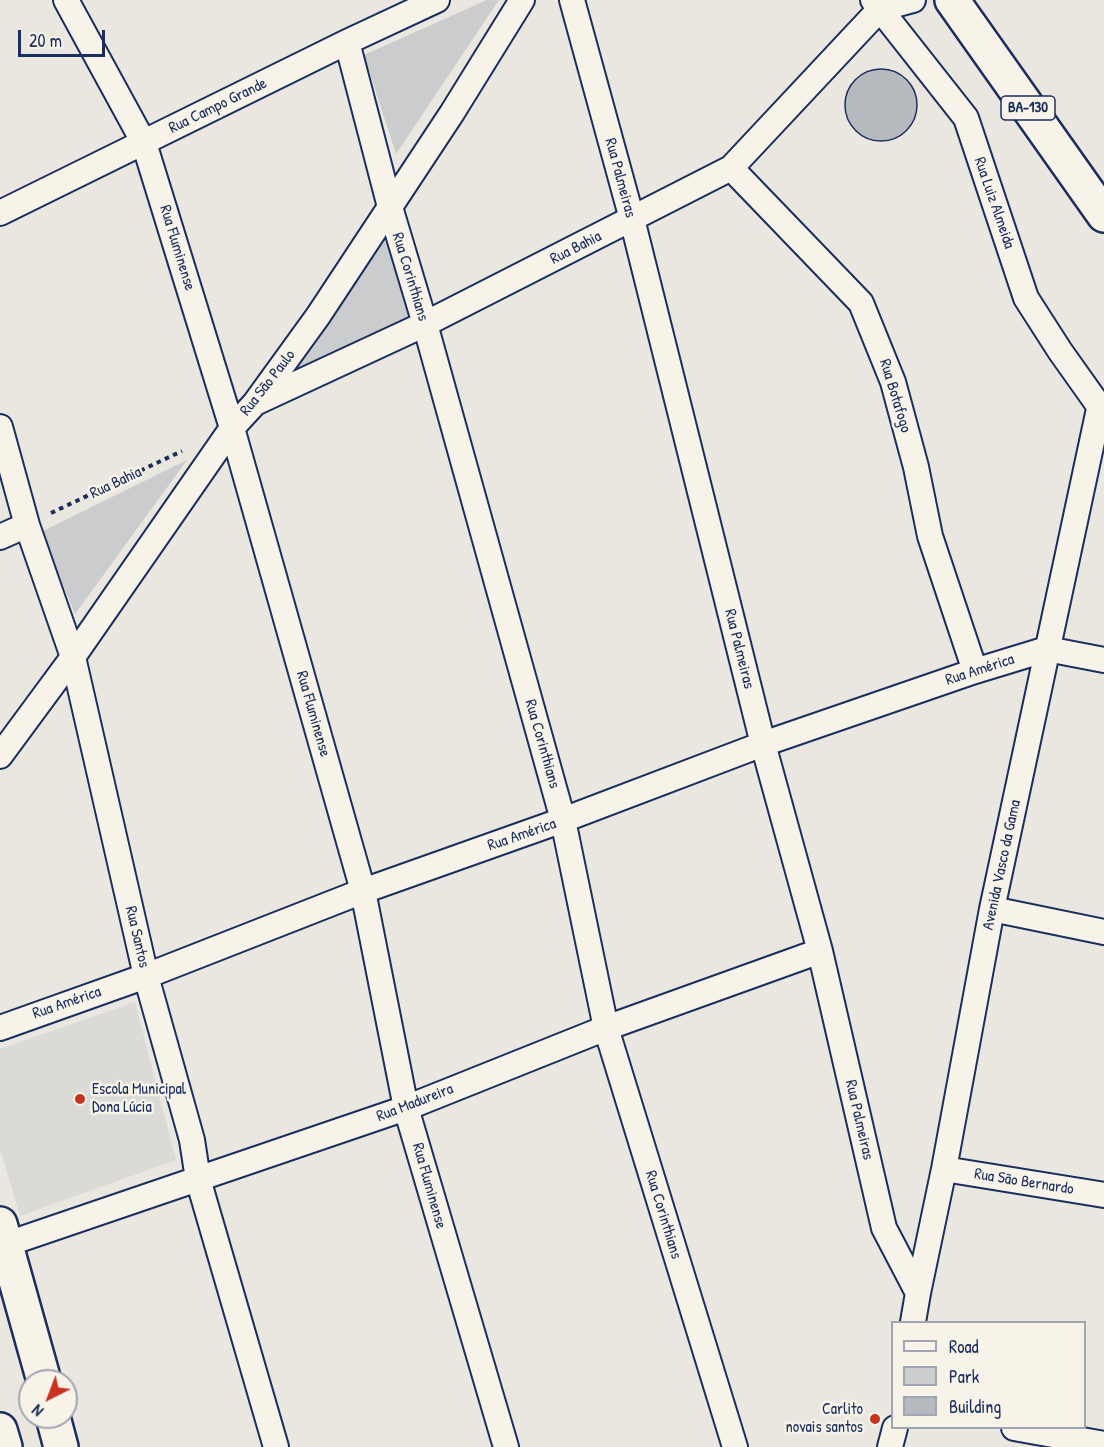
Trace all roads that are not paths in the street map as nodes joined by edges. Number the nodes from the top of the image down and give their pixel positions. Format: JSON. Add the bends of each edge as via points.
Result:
{"nodes":[{"id":1,"x":66,"y":0,"type":"edge"},
{"id":2,"x":437,"y":0,"type":"edge"},
{"id":3,"x":522,"y":0,"type":"edge"},
{"id":4,"x":572,"y":0,"type":"edge"},
{"id":5,"x":913,"y":0,"type":"edge"},
{"id":6,"x":952,"y":0,"type":"edge"},
{"id":7,"x":877,"y":5,"type":"edge"},
{"id":8,"x":347,"y":42,"type":"junction"},
{"id":9,"x":144,"y":143,"type":"junction"},
{"id":10,"x":731,"y":168,"type":"junction"},
{"id":11,"x":390,"y":207,"type":"junction"},
{"id":12,"x":0,"y":213,"type":"edge"},
{"id":13,"x":1104,"y":215,"type":"edge"},
{"id":14,"x":632,"y":219,"type":"junction"},
{"id":15,"x":425,"y":324,"type":"junction"},
{"id":16,"x":255,"y":403,"type":"junction"},
{"id":17,"x":1102,"y":411,"type":"edge"},
{"id":18,"x":0,"y":427,"type":"edge"},
{"id":19,"x":232,"y":428,"type":"junction"},
{"id":20,"x":27,"y":525,"type":"junction"},
{"id":21,"x":0,"y":537,"type":"edge"},
{"id":22,"x":1047,"y":649,"type":"junction"},
{"id":23,"x":73,"y":657,"type":"junction"},
{"id":24,"x":1104,"y":660,"type":"edge"},
{"id":25,"x":975,"y":671,"type":"junction"},
{"id":26,"x":763,"y":744,"type":"junction"},
{"id":27,"x":0,"y":756,"type":"edge"},
{"id":28,"x":564,"y":820,"type":"junction"},
{"id":29,"x":363,"y":891,"type":"junction"},
{"id":30,"x":992,"y":909,"type":"junction"},
{"id":31,"x":1104,"y":932,"type":"edge"},
{"id":32,"x":820,"y":951,"type":"junction"},
{"id":33,"x":146,"y":976,"type":"junction"},
{"id":34,"x":0,"y":1028,"type":"edge"},
{"id":35,"x":606,"y":1028,"type":"junction"},
{"id":36,"x":406,"y":1108,"type":"junction"},
{"id":37,"x":944,"y":1169,"type":"junction"},
{"id":38,"x":198,"y":1179,"type":"junction"},
{"id":39,"x":1104,"y":1195,"type":"edge"},
{"id":40,"x":2,"y":1240,"type":"edge"},
{"id":41,"x":918,"y":1293,"type":"junction"},
{"id":42,"x":914,"y":1321,"type":"edge"},
{"id":43,"x":40,"y":1369,"type":"edge"},
{"id":44,"x":56,"y":1429,"type":"edge"},
{"id":45,"x":895,"y":1429,"type":"edge"},
{"id":46,"x":1020,"y":1429,"type":"edge"},
{"id":47,"x":0,"y":1430,"type":"edge"},
{"id":48,"x":1104,"y":1444,"type":"edge"},
{"id":49,"x":4,"y":1447,"type":"edge"},
{"id":50,"x":61,"y":1447,"type":"edge"},
{"id":51,"x":276,"y":1447,"type":"edge"},
{"id":52,"x":506,"y":1447,"type":"edge"},
{"id":53,"x":735,"y":1447,"type":"edge"},
{"id":54,"x":890,"y":1447,"type":"edge"}],
"edges":[{"from":1,"to":9,"type":"street","name":"Rua Fluminense"},
{"from":2,"to":8,"type":"street","name":"Rua Campo Grande"},
{"from":3,"to":11,"type":"street","name":"Rua São Paulo"},
{"from":4,"to":14,"type":"street","name":"Rua Palmeiras"},
{"from":5,"to":7,"type":"street"},
{"from":6,"to":13,"type":"main road","number":"BA-130"},
{"from":7,"to":10,"type":"street","name":"Rua Bahia"},
{"from":7,"to":17,"type":"street","name":"Rua Luiz Almeida","via":[[966,118],[1026,298]]},
{"from":8,"to":9,"type":"street","name":"Rua Campo Grande"},
{"from":8,"to":11,"type":"street","name":"Rua Corinthians"},
{"from":9,"to":12,"type":"street","name":"Rua Campo Grande"},
{"from":9,"to":19,"type":"street","name":"Rua Fluminense"},
{"from":10,"to":14,"type":"street","name":"Rua Bahia"},
{"from":10,"to":25,"type":"street","name":"Rua Botafogo","via":[[861,303],[893,382],[930,536]]},
{"from":11,"to":15,"type":"street","name":"Rua Corinthians"},
{"from":11,"to":16,"type":"street","name":"Rua São Paulo"},
{"from":14,"to":15,"type":"street","name":"Rua Bahia"},
{"from":14,"to":26,"type":"street","name":"Rua Palmeiras"},
{"from":15,"to":16,"type":"street","name":"Rua Bahia"},
{"from":15,"to":28,"type":"street","name":"Rua Corinthians"},
{"from":16,"to":19,"type":"street","name":"Rua São Paulo"},
{"from":17,"to":22,"type":"street","name":"Avenida Vasco da Gama"},
{"from":18,"to":20,"type":"street","name":"Rua Santos"},
{"from":19,"to":23,"type":"street","name":"Rua São Paulo"},
{"from":19,"to":29,"type":"street","name":"Rua Fluminense"},
{"from":20,"to":21,"type":"street"},
{"from":20,"to":23,"type":"street","name":"Rua Santos"},
{"from":22,"to":24,"type":"street"},
{"from":22,"to":25,"type":"street","name":"Rua América"},
{"from":22,"to":30,"type":"street","name":"Avenida Vasco da Gama"},
{"from":23,"to":27,"type":"street","name":"Rua São Paulo"},
{"from":23,"to":33,"type":"street","name":"Rua Santos"},
{"from":25,"to":26,"type":"street","name":"Rua América"},
{"from":26,"to":28,"type":"street","name":"Rua América"},
{"from":26,"to":32,"type":"street","name":"Rua Palmeiras"},
{"from":28,"to":29,"type":"street","name":"Rua América"},
{"from":28,"to":35,"type":"street","name":"Rua Corinthians"},
{"from":29,"to":33,"type":"street","name":"Rua América"},
{"from":29,"to":36,"type":"street","name":"Rua Fluminense"},
{"from":30,"to":31,"type":"street"},
{"from":30,"to":37,"type":"street","name":"Avenida Vasco da Gama"},
{"from":32,"to":35,"type":"street","name":"Rua Madureira"},
{"from":32,"to":41,"type":"street","name":"Rua Palmeiras","via":[[884,1228]]},
{"from":33,"to":34,"type":"street","name":"Rua América"},
{"from":33,"to":38,"type":"street","name":"Rua Santos","via":[[192,1140]]},
{"from":35,"to":36,"type":"street","name":"Rua Madureira"},
{"from":35,"to":53,"type":"street","name":"Rua Corinthians"},
{"from":36,"to":38,"type":"street","name":"Rua Madureira"},
{"from":36,"to":52,"type":"street","name":"Rua Fluminense"},
{"from":37,"to":39,"type":"street","name":"Rua São Bernardo"},
{"from":37,"to":41,"type":"street","name":"Avenida Vasco da Gama"},
{"from":38,"to":40,"type":"street","name":"Rua Madureira"},
{"from":38,"to":51,"type":"street","name":"Rua Santos"},
{"from":40,"to":43,"type":"main road"},
{"from":41,"to":42,"type":"street","name":"Avenida Vasco da Gama"},
{"from":44,"to":50,"type":"main road"},
{"from":45,"to":54,"type":"street"},
{"from":46,"to":48,"type":"street"},
{"from":47,"to":49,"type":"main road"}]}
